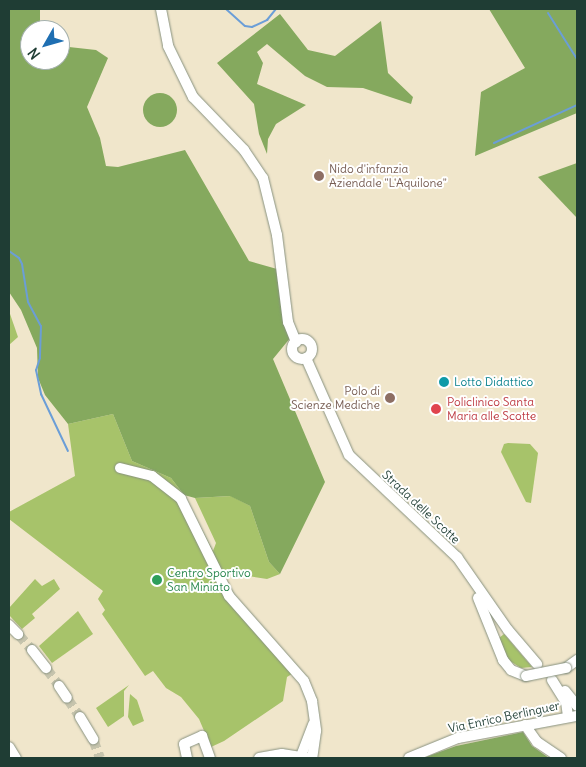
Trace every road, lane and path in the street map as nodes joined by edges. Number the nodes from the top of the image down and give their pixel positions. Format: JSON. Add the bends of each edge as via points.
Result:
{"nodes":[{"id":1,"x":161,"y":9,"type":"edge"},
{"id":2,"x":120,"y":468,"type":"dead end"},
{"id":3,"x":468,"y":572,"type":"junction"},
{"id":4,"x":502,"y":622,"type":"junction"},
{"id":5,"x":9,"y":625,"type":"edge"},
{"id":6,"x":18,"y":634,"type":"tunnel mouth"},
{"id":7,"x":494,"y":635,"type":"junction"},
{"id":8,"x":32,"y":650,"type":"tunnel mouth"},
{"id":9,"x":577,"y":660,"type":"edge"},
{"id":10,"x":537,"y":664,"type":"dead end"},
{"id":11,"x":46,"y":668,"type":"tunnel mouth"},
{"id":12,"x":58,"y":686,"type":"tunnel mouth"},
{"id":13,"x":67,"y":698,"type":"tunnel mouth"},
{"id":14,"x":577,"y":706,"type":"edge"},
{"id":15,"x":573,"y":716,"type":"edge"},
{"id":16,"x":80,"y":717,"type":"tunnel mouth"},
{"id":17,"x":314,"y":718,"type":"junction"},
{"id":18,"x":525,"y":725,"type":"junction"},
{"id":19,"x":93,"y":739,"type":"tunnel mouth"},
{"id":20,"x":9,"y":747,"type":"edge"},
{"id":21,"x":304,"y":757,"type":"edge"},
{"id":22,"x":16,"y":758,"type":"edge"},
{"id":23,"x":187,"y":758,"type":"edge"},
{"id":24,"x":210,"y":758,"type":"edge"},
{"id":25,"x":259,"y":758,"type":"edge"},
{"id":26,"x":312,"y":758,"type":"edge"},
{"id":27,"x":408,"y":758,"type":"edge"},
{"id":28,"x":561,"y":758,"type":"edge"}],
"edges":[{"from":1,"to":3,"type":"street","name":"Strada delle Scotte","via":[[168,46],[193,97],[244,150],[263,178],[277,235],[288,322],[296,342],[293,353],[297,358],[306,358],[349,455],[451,551]]},
{"from":2,"to":17,"type":"street","via":[[140,471],[158,479],[183,502],[231,598],[304,681],[312,701]]},
{"from":3,"to":4,"type":"street","name":"Strada delle Scotte"},
{"from":3,"to":7,"type":"street","via":[[469,581]]},
{"from":4,"to":7,"type":"street","via":[[497,623]]},
{"from":4,"to":10,"type":"street","name":"Strada delle Scotte"},
{"from":5,"to":6,"type":"street"},
{"from":7,"to":9,"type":"street","bridge":true,"via":[[505,663],[516,674],[526,676],[566,668]]},
{"from":8,"to":11,"type":"street"},
{"from":12,"to":13,"type":"street"},
{"from":14,"to":15,"type":"street","via":[[552,680]]},
{"from":15,"to":18,"type":"street","name":"Via Enrico Berlinguer"},
{"from":16,"to":19,"type":"street"},
{"from":17,"to":21,"type":"street"},
{"from":17,"to":26,"type":"street","via":[[316,740]]},
{"from":18,"to":27,"type":"street","name":"Via Enrico Berlinguer","via":[[451,740]]},
{"from":18,"to":28,"type":"street","via":[[537,742]]},
{"from":20,"to":22,"type":"street"},
{"from":21,"to":25,"type":"street","via":[[277,754]]},
{"from":23,"to":24,"type":"street","via":[[184,744],[202,736]]}]}
